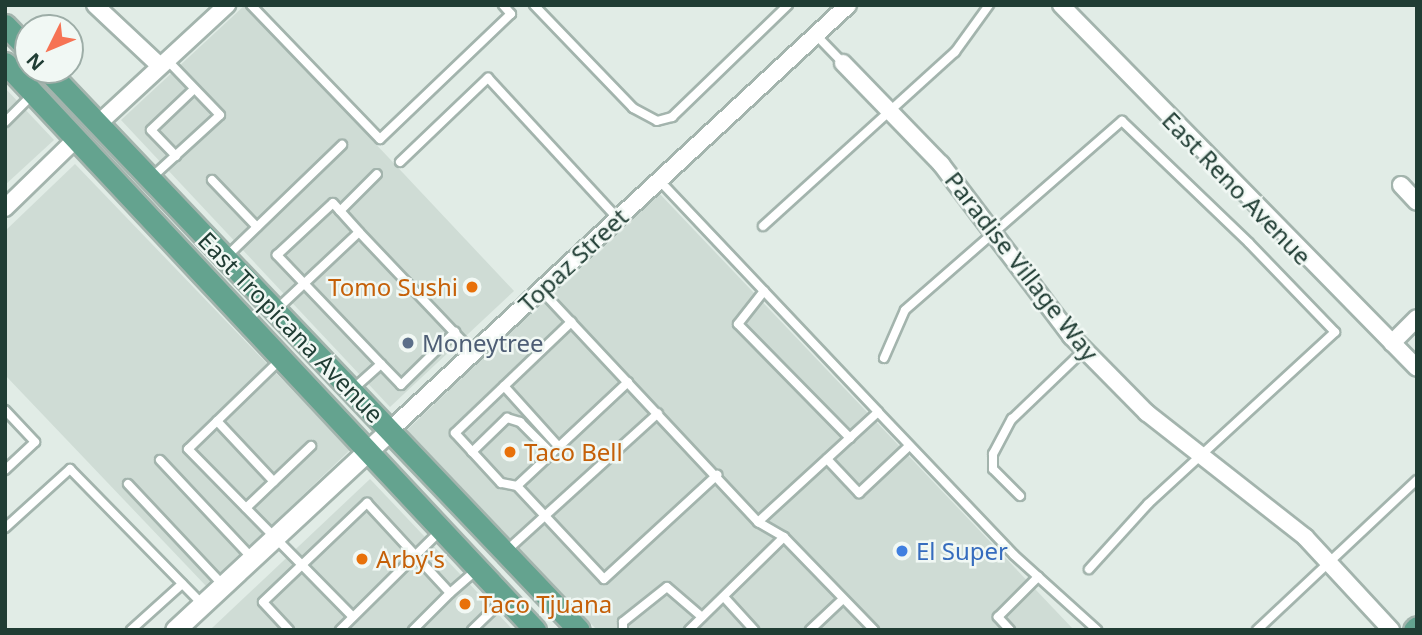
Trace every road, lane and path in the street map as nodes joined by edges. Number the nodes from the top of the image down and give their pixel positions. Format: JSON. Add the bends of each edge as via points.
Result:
{"nodes":[{"id":1,"x":95,"y":5,"type":"edge"},
{"id":2,"x":227,"y":5,"type":"edge"},
{"id":3,"x":503,"y":5,"type":"edge"},
{"id":4,"x":534,"y":5,"type":"edge"},
{"id":5,"x":788,"y":5,"type":"edge"},
{"id":6,"x":848,"y":5,"type":"edge"},
{"id":7,"x":989,"y":5,"type":"edge"},
{"id":8,"x":1061,"y":5,"type":"edge"},
{"id":9,"x":256,"y":7,"type":"edge"},
{"id":10,"x":816,"y":35,"type":"junction"},
{"id":11,"x":163,"y":63,"type":"junction"},
{"id":12,"x":843,"y":63,"type":"joint"},
{"id":13,"x":7,"y":68,"type":"edge"},
{"id":14,"x":60,"y":84,"type":"edge"},
{"id":15,"x":194,"y":89,"type":"junction"},
{"id":16,"x":34,"y":93,"type":"junction"},
{"id":17,"x":890,"y":111,"type":"junction"},
{"id":18,"x":5,"y":122,"type":"edge"},
{"id":19,"x":98,"y":124,"type":"junction"},
{"id":20,"x":76,"y":139,"type":"junction"},
{"id":21,"x":342,"y":145,"type":"dead end"},
{"id":22,"x":176,"y":156,"type":"junction"},
{"id":23,"x":400,"y":162,"type":"dead end"},
{"id":24,"x":377,"y":174,"type":"dead end"},
{"id":25,"x":659,"y":179,"type":"junction"},
{"id":26,"x":149,"y":180,"type":"junction"},
{"id":27,"x":212,"y":180,"type":"dead end"},
{"id":28,"x":1401,"y":185,"type":"dead end"},
{"id":29,"x":1417,"y":202,"type":"edge"},
{"id":30,"x":5,"y":208,"type":"edge"},
{"id":31,"x":340,"y":211,"type":"junction"},
{"id":32,"x":618,"y":219,"type":"junction"},
{"id":33,"x":763,"y":226,"type":"dead end"},
{"id":34,"x":257,"y":227,"type":"junction"},
{"id":35,"x":359,"y":232,"type":"junction"},
{"id":36,"x":996,"y":237,"type":"junction"},
{"id":37,"x":225,"y":258,"type":"junction"},
{"id":38,"x":304,"y":284,"type":"junction"},
{"id":39,"x":541,"y":290,"type":"junction"},
{"id":40,"x":764,"y":291,"type":"junction"},
{"id":41,"x":275,"y":311,"type":"junction"},
{"id":42,"x":1417,"y":318,"type":"edge"},
{"id":43,"x":572,"y":323,"type":"junction"},
{"id":44,"x":455,"y":332,"type":"junction"},
{"id":45,"x":1392,"y":342,"type":"junction"},
{"id":46,"x":1084,"y":349,"type":"junction"},
{"id":47,"x":473,"y":352,"type":"junction"},
{"id":48,"x":283,"y":357,"type":"junction"},
{"id":49,"x":884,"y":358,"type":"dead end"},
{"id":50,"x":381,"y":364,"type":"junction"},
{"id":51,"x":1417,"y":368,"type":"edge"},
{"id":52,"x":628,"y":382,"type":"junction"},
{"id":53,"x":504,"y":387,"type":"junction"},
{"id":54,"x":350,"y":392,"type":"junction"},
{"id":55,"x":5,"y":410,"type":"edge"},
{"id":56,"x":878,"y":412,"type":"junction"},
{"id":57,"x":658,"y":413,"type":"junction"},
{"id":58,"x":218,"y":421,"type":"junction"},
{"id":59,"x":389,"y":431,"type":"junction"},
{"id":60,"x":850,"y":438,"type":"junction"},
{"id":61,"x":311,"y":446,"type":"dead end"},
{"id":62,"x":909,"y":446,"type":"junction"},
{"id":63,"x":559,"y":447,"type":"junction"},
{"id":64,"x":370,"y":448,"type":"junction"},
{"id":65,"x":472,"y":452,"type":"junction"},
{"id":66,"x":552,"y":454,"type":"junction"},
{"id":67,"x":1202,"y":457,"type":"junction"},
{"id":68,"x":827,"y":459,"type":"junction"},
{"id":69,"x":160,"y":460,"type":"dead end"},
{"id":70,"x":5,"y":470,"type":"edge"},
{"id":71,"x":717,"y":475,"type":"junction"},
{"id":72,"x":1417,"y":480,"type":"edge"},
{"id":73,"x":274,"y":482,"type":"junction"},
{"id":74,"x":128,"y":484,"type":"dead end"},
{"id":75,"x":517,"y":486,"type":"junction"},
{"id":76,"x":1020,"y":496,"type":"dead end"},
{"id":77,"x":246,"y":509,"type":"junction"},
{"id":78,"x":547,"y":518,"type":"junction"},
{"id":79,"x":758,"y":522,"type":"junction"},
{"id":80,"x":5,"y":528,"type":"edge"},
{"id":81,"x":443,"y":528,"type":"junction"},
{"id":82,"x":784,"y":537,"type":"junction"},
{"id":83,"x":274,"y":538,"type":"junction"},
{"id":84,"x":506,"y":551,"type":"junction"},
{"id":85,"x":417,"y":557,"type":"junction"},
{"id":86,"x":252,"y":558,"type":"junction"},
{"id":87,"x":1326,"y":561,"type":"junction"},
{"id":88,"x":303,"y":564,"type":"junction"},
{"id":89,"x":479,"y":568,"type":"junction"},
{"id":90,"x":1089,"y":569,"type":"dead end"},
{"id":91,"x":1038,"y":577,"type":"junction"},
{"id":92,"x":182,"y":584,"type":"junction"},
{"id":93,"x":223,"y":585,"type":"junction"},
{"id":94,"x":450,"y":593,"type":"junction"},
{"id":95,"x":724,"y":597,"type":"junction"},
{"id":96,"x":506,"y":598,"type":"junction"},
{"id":97,"x":843,"y":598,"type":"junction"},
{"id":98,"x":202,"y":604,"type":"junction"},
{"id":99,"x":353,"y":617,"type":"junction"},
{"id":100,"x":702,"y":617,"type":"junction"},
{"id":101,"x":533,"y":629,"type":"edge"},
{"id":102,"x":131,"y":630,"type":"edge"},
{"id":103,"x":175,"y":630,"type":"edge"},
{"id":104,"x":289,"y":630,"type":"edge"},
{"id":105,"x":340,"y":630,"type":"edge"},
{"id":106,"x":412,"y":630,"type":"edge"},
{"id":107,"x":472,"y":630,"type":"edge"},
{"id":108,"x":579,"y":630,"type":"edge"},
{"id":109,"x":623,"y":630,"type":"edge"},
{"id":110,"x":690,"y":630,"type":"edge"},
{"id":111,"x":754,"y":630,"type":"edge"},
{"id":112,"x":810,"y":630,"type":"edge"},
{"id":113,"x":874,"y":630,"type":"edge"},
{"id":114,"x":1010,"y":630,"type":"edge"},
{"id":115,"x":1097,"y":630,"type":"edge"},
{"id":116,"x":1257,"y":630,"type":"edge"},
{"id":117,"x":1391,"y":630,"type":"edge"}],
"edges":[{"from":1,"to":11,"type":"street"},
{"from":2,"to":11,"type":"street"},
{"from":3,"to":9,"type":"lane","via":[[511,13],[380,139]]},
{"from":4,"to":5,"type":"lane","via":[[633,108],[657,121],[672,117]]},
{"from":6,"to":10,"type":"street","name":"Topaz Street"},
{"from":7,"to":17,"type":"lane","via":[[955,52]]},
{"from":8,"to":45,"type":"street","name":"East Reno Avenue"},
{"from":10,"to":12,"type":"lane","name":"Paradise Village Way"},
{"from":10,"to":25,"type":"street","name":"Topaz Street"},
{"from":11,"to":15,"type":"lane"},
{"from":11,"to":19,"type":"street"},
{"from":12,"to":17,"type":"street","name":"Paradise Village Way"},
{"from":13,"to":16,"type":"main road","name":"East Tropicana Avenue"},
{"from":13,"to":19,"type":"main road","via":[[80,120]]},
{"from":14,"to":19,"type":"main road","name":"East Tropicana Avenue"},
{"from":15,"to":22,"type":"lane","via":[[151,130]]},
{"from":15,"to":22,"type":"lane","via":[[220,115]]},
{"from":16,"to":18,"type":"lane"},
{"from":16,"to":20,"type":"main road","name":"East Tropicana Avenue"},
{"from":17,"to":33,"type":"lane"},
{"from":17,"to":36,"type":"street","name":"Paradise Village Way","via":[[941,164]]},
{"from":19,"to":26,"type":"main road","name":"East Tropicana Avenue"},
{"from":20,"to":26,"type":"main road","via":[[92,136],[127,170]]},
{"from":20,"to":30,"type":"street"},
{"from":20,"to":48,"type":"main road","name":"East Tropicana Avenue"},
{"from":21,"to":34,"type":"lane"},
{"from":22,"to":26,"type":"lane"},
{"from":23,"to":32,"type":"lane","via":[[488,78]]},
{"from":24,"to":31,"type":"lane"},
{"from":25,"to":32,"type":"street","name":"Topaz Street"},
{"from":25,"to":40,"type":"lane"},
{"from":26,"to":37,"type":"main road","name":"East Tropicana Avenue"},
{"from":27,"to":34,"type":"lane"},
{"from":28,"to":29,"type":"street"},
{"from":31,"to":35,"type":"lane"},
{"from":31,"to":38,"type":"lane","via":[[333,203],[277,255]]},
{"from":32,"to":39,"type":"street","name":"Topaz Street"},
{"from":34,"to":37,"type":"lane"},
{"from":35,"to":38,"type":"lane"},
{"from":35,"to":44,"type":"lane"},
{"from":36,"to":46,"type":"street","name":"Paradise Village Way"},
{"from":36,"to":49,"type":"lane","via":[[905,310]]},
{"from":36,"to":67,"type":"lane","via":[[1122,121],[1335,331]]},
{"from":37,"to":41,"type":"main road","name":"East Tropicana Avenue"},
{"from":38,"to":41,"type":"lane"},
{"from":38,"to":50,"type":"lane"},
{"from":39,"to":43,"type":"lane"},
{"from":39,"to":47,"type":"street","name":"Topaz Street"},
{"from":40,"to":56,"type":"lane"},
{"from":40,"to":60,"type":"lane","via":[[738,324]]},
{"from":41,"to":54,"type":"main road","name":"East Tropicana Avenue"},
{"from":42,"to":45,"type":"street"},
{"from":43,"to":52,"type":"lane"},
{"from":43,"to":53,"type":"lane"},
{"from":44,"to":47,"type":"lane"},
{"from":44,"to":50,"type":"lane","via":[[401,384]]},
{"from":45,"to":51,"type":"street","name":"East Reno Avenue"},
{"from":46,"to":67,"type":"street","name":"Paradise Village Way"},
{"from":46,"to":76,"type":"lane","via":[[1012,419],[993,454],[993,469]]},
{"from":47,"to":59,"type":"street","name":"Topaz Street"},
{"from":48,"to":58,"type":"lane"},
{"from":48,"to":64,"type":"main road","name":"East Tropicana Avenue"},
{"from":50,"to":54,"type":"lane"},
{"from":52,"to":57,"type":"lane"},
{"from":52,"to":63,"type":"lane"},
{"from":53,"to":63,"type":"lane"},
{"from":53,"to":65,"type":"lane","via":[[455,433]]},
{"from":54,"to":59,"type":"main road","name":"East Tropicana Avenue"},
{"from":55,"to":70,"type":"lane","via":[[35,442]]},
{"from":56,"to":60,"type":"lane"},
{"from":56,"to":62,"type":"lane"},
{"from":57,"to":71,"type":"lane"},
{"from":57,"to":78,"type":"lane"},
{"from":58,"to":73,"type":"lane"},
{"from":58,"to":77,"type":"lane","via":[[188,449]]},
{"from":59,"to":64,"type":"street","name":"Topaz Street"},
{"from":59,"to":84,"type":"main road","name":"East Tropicana Avenue"},
{"from":60,"to":68,"type":"lane"},
{"from":61,"to":73,"type":"lane"},
{"from":62,"to":68,"type":"lane","via":[[859,493]]},
{"from":62,"to":91,"type":"lane"},
{"from":63,"to":66,"type":"lane"},
{"from":64,"to":81,"type":"main road","name":"East Tropicana Avenue"},
{"from":64,"to":83,"type":"street","name":"Topaz Street"},
{"from":65,"to":66,"type":"lane","via":[[508,418],[520,422]]},
{"from":65,"to":75,"type":"lane","via":[[501,483]]},
{"from":66,"to":75,"type":"lane"},
{"from":67,"to":87,"type":"street","name":"Paradise Village Way"},
{"from":67,"to":90,"type":"lane"},
{"from":68,"to":79,"type":"lane"},
{"from":69,"to":86,"type":"lane"},
{"from":71,"to":78,"type":"lane","via":[[604,579]]},
{"from":71,"to":79,"type":"lane"},
{"from":72,"to":87,"type":"lane"},
{"from":73,"to":77,"type":"lane"},
{"from":74,"to":93,"type":"lane"},
{"from":75,"to":78,"type":"lane"},
{"from":77,"to":83,"type":"lane"},
{"from":78,"to":84,"type":"lane"},
{"from":79,"to":82,"type":"lane"},
{"from":80,"to":92,"type":"lane","via":[[70,468]]},
{"from":81,"to":85,"type":"lane"},
{"from":81,"to":89,"type":"main road","name":"East Tropicana Avenue"},
{"from":82,"to":95,"type":"lane"},
{"from":82,"to":97,"type":"lane"},
{"from":83,"to":86,"type":"street","name":"Topaz Street"},
{"from":83,"to":88,"type":"lane"},
{"from":84,"to":108,"type":"main road","name":"East Tropicana Avenue"},
{"from":85,"to":88,"type":"lane","via":[[367,503]]},
{"from":85,"to":94,"type":"lane"},
{"from":85,"to":99,"type":"lane"},
{"from":86,"to":93,"type":"street","name":"Topaz Street"},
{"from":87,"to":116,"type":"lane"},
{"from":87,"to":117,"type":"street","name":"Paradise Village Way"},
{"from":88,"to":99,"type":"lane"},
{"from":88,"to":104,"type":"lane","via":[[263,602]]},
{"from":89,"to":94,"type":"lane"},
{"from":89,"to":96,"type":"main road","name":"East Tropicana Avenue"},
{"from":91,"to":114,"type":"lane","via":[[998,617]]},
{"from":91,"to":115,"type":"lane"},
{"from":92,"to":98,"type":"lane"},
{"from":92,"to":102,"type":"lane"},
{"from":93,"to":98,"type":"street","name":"Topaz Street"},
{"from":94,"to":106,"type":"lane"},
{"from":95,"to":100,"type":"lane"},
{"from":95,"to":111,"type":"lane"},
{"from":96,"to":101,"type":"main road","name":"East Tropicana Avenue"},
{"from":96,"to":107,"type":"lane"},
{"from":97,"to":112,"type":"lane"},
{"from":97,"to":113,"type":"lane"},
{"from":98,"to":103,"type":"street","name":"Topaz Street"},
{"from":99,"to":105,"type":"lane"},
{"from":100,"to":109,"type":"lane","via":[[667,586],[624,622]]},
{"from":100,"to":110,"type":"lane"}]}
